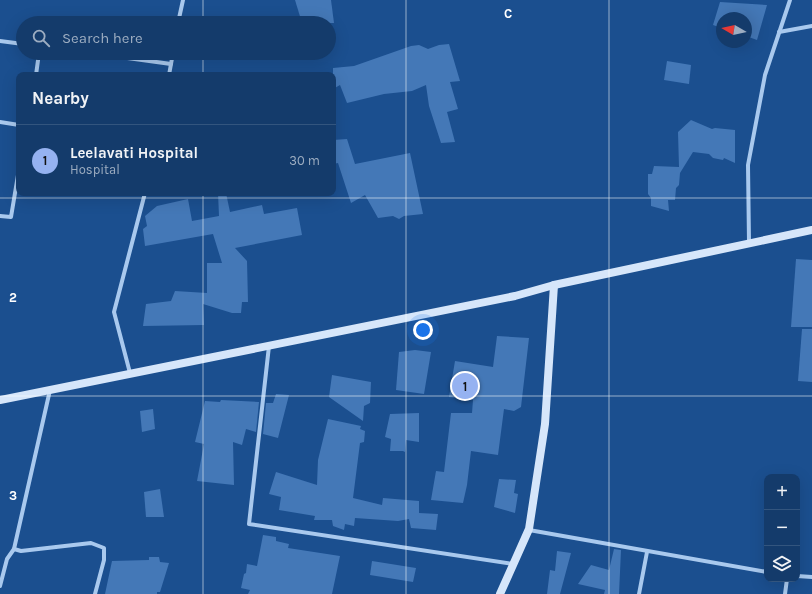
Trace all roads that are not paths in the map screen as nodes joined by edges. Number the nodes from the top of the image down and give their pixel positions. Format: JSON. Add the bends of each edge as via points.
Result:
{"nodes":[{"id":1,"x":183,"y":0,"type":"edge"},
{"id":2,"x":790,"y":0,"type":"edge"},
{"id":3,"x":180,"y":16,"type":"edge"},
{"id":4,"x":812,"y":26,"type":"edge"},
{"id":5,"x":779,"y":32,"type":"junction"},
{"id":6,"x":0,"y":41,"type":"edge"},
{"id":7,"x":16,"y":43,"type":"edge"},
{"id":8,"x":39,"y":60,"type":"edge"},
{"id":9,"x":142,"y":60,"type":"edge"},
{"id":10,"x":172,"y":60,"type":"edge"},
{"id":11,"x":171,"y":64,"type":"junction"},
{"id":12,"x":37,"y":72,"type":"edge"},
{"id":13,"x":169,"y":72,"type":"edge"},
{"id":14,"x":0,"y":122,"type":"edge"},
{"id":15,"x":16,"y":125,"type":"edge"},
{"id":16,"x":16,"y":187,"type":"edge"},
{"id":17,"x":144,"y":196,"type":"edge"},
{"id":18,"x":0,"y":216,"type":"edge"},
{"id":19,"x":812,"y":230,"type":"edge"},
{"id":20,"x":749,"y":242,"type":"junction"},
{"id":21,"x":554,"y":285,"type":"junction"},
{"id":22,"x":269,"y":345,"type":"junction"},
{"id":23,"x":130,"y":373,"type":"junction"},
{"id":24,"x":50,"y":390,"type":"junction"},
{"id":25,"x":0,"y":400,"type":"edge"},
{"id":26,"x":528,"y":530,"type":"junction"},
{"id":27,"x":14,"y":549,"type":"junction"},
{"id":28,"x":647,"y":552,"type":"junction"},
{"id":29,"x":513,"y":564,"type":"junction"},
{"id":30,"x":764,"y":572,"type":"edge"},
{"id":31,"x":800,"y":576,"type":"edge"},
{"id":32,"x":812,"y":577,"type":"edge"},
{"id":33,"x":786,"y":582,"type":"edge"},
{"id":34,"x":0,"y":586,"type":"edge"},
{"id":35,"x":95,"y":594,"type":"edge"},
{"id":36,"x":500,"y":594,"type":"edge"},
{"id":37,"x":639,"y":594,"type":"edge"},
{"id":38,"x":784,"y":594,"type":"edge"}],
"edges":[{"from":1,"to":3,"type":"street"},
{"from":2,"to":5,"type":"street"},
{"from":4,"to":5,"type":"street"},
{"from":5,"to":20,"type":"street","via":[[765,75],[748,165]]},
{"from":6,"to":7,"type":"street"},
{"from":8,"to":12,"type":"street"},
{"from":9,"to":11,"type":"street"},
{"from":10,"to":11,"type":"street"},
{"from":11,"to":13,"type":"street"},
{"from":14,"to":15,"type":"street"},
{"from":16,"to":18,"type":"street","via":[[11,217]]},
{"from":17,"to":23,"type":"street","via":[[114,312]]},
{"from":19,"to":20,"type":"main road"},
{"from":20,"to":21,"type":"main road"},
{"from":21,"to":22,"type":"main road","via":[[515,296]]},
{"from":21,"to":26,"type":"main road","via":[[545,424]]},
{"from":22,"to":23,"type":"main road"},
{"from":22,"to":29,"type":"street","via":[[249,524]]},
{"from":23,"to":24,"type":"main road"},
{"from":24,"to":25,"type":"main road"},
{"from":24,"to":27,"type":"street"},
{"from":26,"to":28,"type":"street"},
{"from":26,"to":29,"type":"main road"},
{"from":27,"to":34,"type":"street","via":[[7,559]]},
{"from":27,"to":35,"type":"street","via":[[20,551],[91,543],[104,548],[104,560]]},
{"from":28,"to":30,"type":"street"},
{"from":28,"to":37,"type":"street"},
{"from":29,"to":36,"type":"main road"},
{"from":31,"to":32,"type":"street"},
{"from":33,"to":38,"type":"street"}]}
